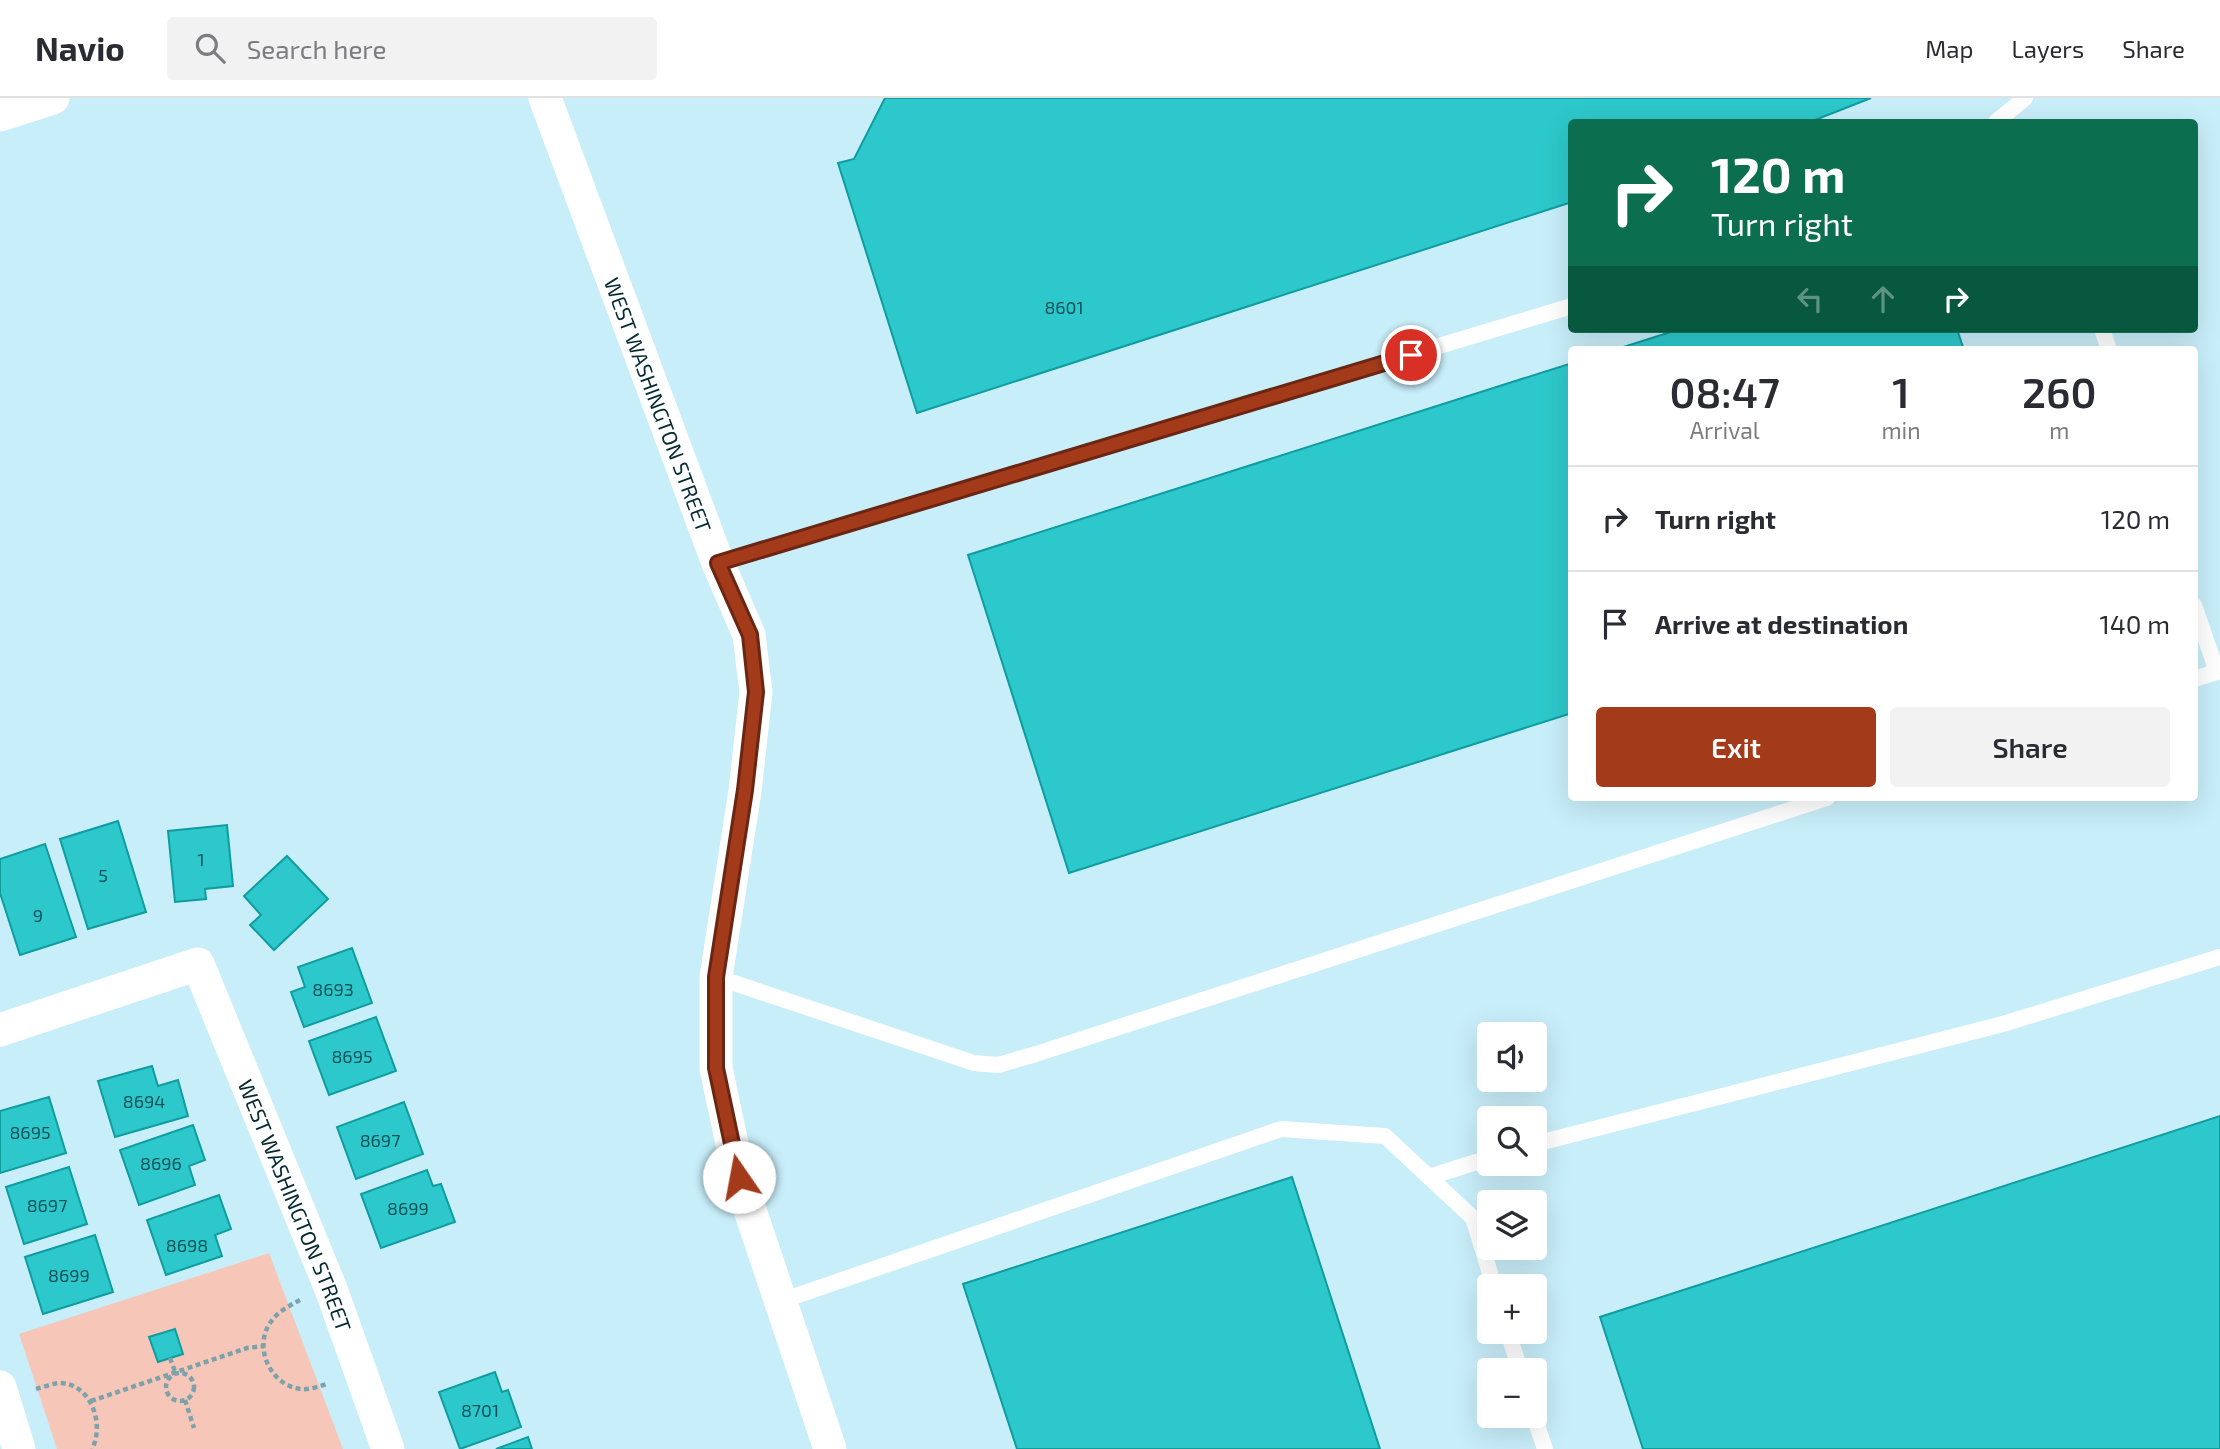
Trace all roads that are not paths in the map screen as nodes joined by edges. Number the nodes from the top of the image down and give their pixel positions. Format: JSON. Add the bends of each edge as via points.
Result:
{"nodes":[{"id":1,"x":54,"y":98,"type":"edge"},
{"id":2,"x":545,"y":98,"type":"edge"},
{"id":3,"x":2025,"y":98,"type":"edge"},
{"id":4,"x":0,"y":115,"type":"edge"},
{"id":5,"x":2000,"y":119,"type":"edge"},
{"id":6,"x":1568,"y":307,"type":"edge"},
{"id":7,"x":718,"y":563,"type":"junction"},
{"id":8,"x":2198,"y":617,"type":"edge"},
{"id":9,"x":2198,"y":678,"type":"edge"},
{"id":10,"x":1818,"y":801,"type":"edge"},
{"id":11,"x":2220,"y":957,"type":"edge"},
{"id":12,"x":716,"y":977,"type":"junction"},
{"id":13,"x":0,"y":1030,"type":"edge"},
{"id":14,"x":1547,"y":1141,"type":"edge"},
{"id":15,"x":1477,"y":1162,"type":"edge"},
{"id":16,"x":1429,"y":1177,"type":"junction"},
{"id":17,"x":1490,"y":1274,"type":"edge"},
{"id":18,"x":781,"y":1301,"type":"junction"},
{"id":19,"x":2,"y":1393,"type":"edge"},
{"id":20,"x":1538,"y":1428,"type":"edge"},
{"id":21,"x":12,"y":1442,"type":"edge"},
{"id":22,"x":388,"y":1449,"type":"edge"},
{"id":23,"x":830,"y":1449,"type":"edge"},
{"id":24,"x":1545,"y":1449,"type":"edge"}],
"edges":[{"from":1,"to":4,"type":"street"},
{"from":2,"to":7,"type":"street","name":"WEST WASHINGTON STREET"},
{"from":3,"to":5,"type":"lane"},
{"from":6,"to":7,"type":"lane"},
{"from":7,"to":12,"type":"street","name":"WEST WASHINGTON STREET","via":[[750,635],[756,692]]},
{"from":8,"to":9,"type":"lane","via":[[2217,672]]},
{"from":10,"to":12,"type":"lane","via":[[998,1065],[974,1063]]},
{"from":11,"to":14,"type":"lane","via":[[2003,1024]]},
{"from":12,"to":18,"type":"street","name":"WEST WASHINGTON STREET","via":[[716,1068],[739,1177]]},
{"from":13,"to":22,"type":"street","name":"WEST WASHINGTON STREET","via":[[198,964],[331,1289]]},
{"from":15,"to":16,"type":"lane"},
{"from":16,"to":17,"type":"lane","via":[[1473,1218]]},
{"from":16,"to":18,"type":"lane","via":[[1385,1136],[1280,1129]]},
{"from":18,"to":23,"type":"street","name":"WEST WASHINGTON STREET"},
{"from":19,"to":21,"type":"street"},
{"from":20,"to":24,"type":"lane"}]}
